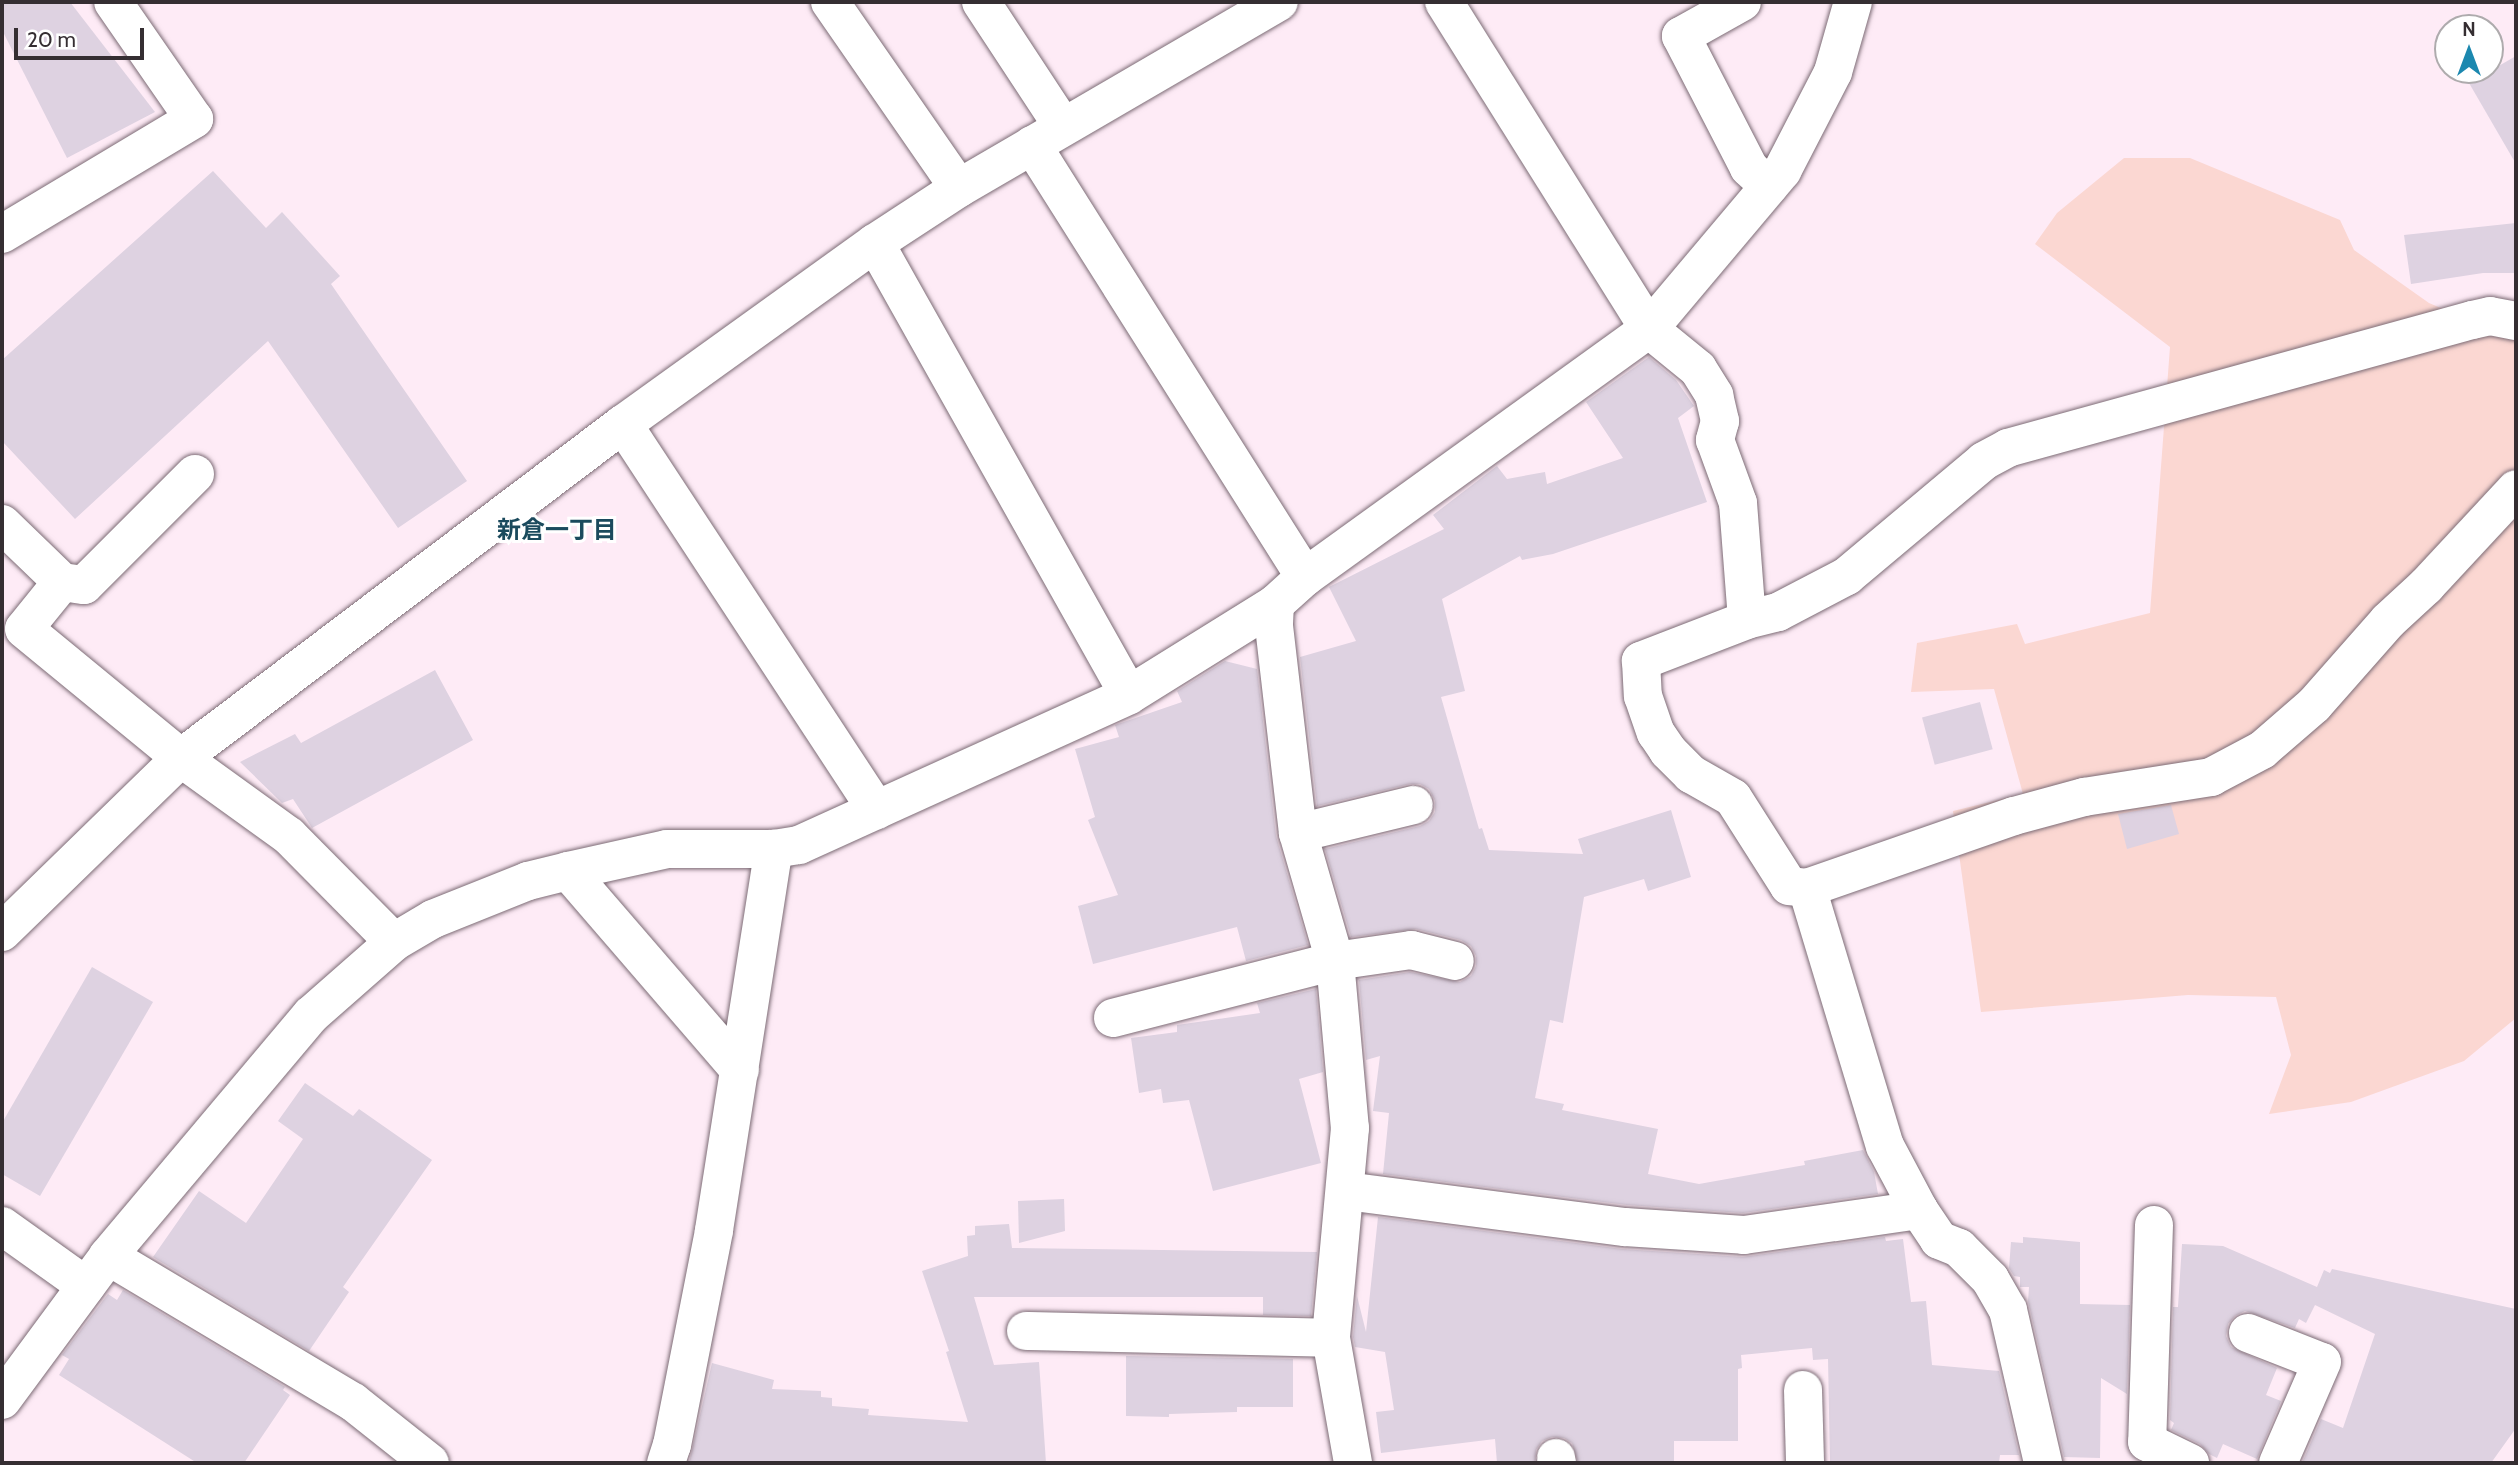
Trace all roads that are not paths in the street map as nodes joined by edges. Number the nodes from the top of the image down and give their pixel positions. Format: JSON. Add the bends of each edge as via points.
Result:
{"nodes":[{"id":1,"x":113,"y":2,"type":"edge"},
{"id":2,"x":830,"y":2,"type":"edge"},
{"id":3,"x":981,"y":2,"type":"edge"},
{"id":4,"x":1279,"y":2,"type":"edge"},
{"id":5,"x":1444,"y":2,"type":"edge"},
{"id":6,"x":1742,"y":2,"type":"edge"},
{"id":7,"x":1853,"y":2,"type":"edge"},
{"id":8,"x":1048,"y":136,"type":"junction"},
{"id":9,"x":1769,"y":186,"type":"junction"},
{"id":10,"x":959,"y":188,"type":"junction"},
{"id":11,"x":2,"y":234,"type":"edge"},
{"id":12,"x":875,"y":243,"type":"junction"},
{"id":13,"x":2516,"y":321,"type":"edge"},
{"id":14,"x":1649,"y":328,"type":"junction"},
{"id":15,"x":623,"y":425,"type":"junction"},
{"id":16,"x":195,"y":474,"type":"dead end"},
{"id":17,"x":2516,"y":489,"type":"edge"},
{"id":18,"x":2,"y":524,"type":"edge"},
{"id":19,"x":1305,"y":578,"type":"junction"},
{"id":20,"x":62,"y":582,"type":"junction"},
{"id":21,"x":1275,"y":604,"type":"junction"},
{"id":22,"x":1747,"y":620,"type":"junction"},
{"id":23,"x":1129,"y":695,"type":"junction"},
{"id":24,"x":181,"y":758,"type":"junction"},
{"id":25,"x":1414,"y":805,"type":"dead end"},
{"id":26,"x":877,"y":810,"type":"junction"},
{"id":27,"x":1298,"y":833,"type":"junction"},
{"id":28,"x":774,"y":849,"type":"junction"},
{"id":29,"x":568,"y":871,"type":"junction"},
{"id":30,"x":1807,"y":888,"type":"junction"},
{"id":31,"x":2,"y":932,"type":"edge"},
{"id":32,"x":394,"y":942,"type":"junction"},
{"id":33,"x":1335,"y":961,"type":"junction"},
{"id":34,"x":1455,"y":961,"type":"dead end"},
{"id":35,"x":1113,"y":1017,"type":"dead end"},
{"id":36,"x":740,"y":1070,"type":"junction"},
{"id":37,"x":1346,"y":1191,"type":"junction"},
{"id":38,"x":1919,"y":1210,"type":"junction"},
{"id":39,"x":2154,"y":1224,"type":"dead end"},
{"id":40,"x":2,"y":1226,"type":"edge"},
{"id":41,"x":108,"y":1256,"type":"junction"},
{"id":42,"x":86,"y":1286,"type":"junction"},
{"id":43,"x":1026,"y":1331,"type":"dead end"},
{"id":44,"x":2248,"y":1334,"type":"dead end"},
{"id":45,"x":1331,"y":1338,"type":"junction"},
{"id":46,"x":1803,"y":1390,"type":"dead end"},
{"id":47,"x":2,"y":1400,"type":"edge"},
{"id":48,"x":430,"y":1463,"type":"edge"},
{"id":49,"x":666,"y":1463,"type":"edge"},
{"id":50,"x":1353,"y":1463,"type":"edge"},
{"id":51,"x":1805,"y":1463,"type":"edge"},
{"id":52,"x":2043,"y":1463,"type":"edge"},
{"id":53,"x":2190,"y":1463,"type":"edge"},
{"id":54,"x":2277,"y":1463,"type":"edge"}],
"edges":[{"from":1,"to":11,"type":"street","via":[[194,119]]},
{"from":2,"to":10,"type":"street"},
{"from":3,"to":8,"type":"street"},
{"from":4,"to":8,"type":"street"},
{"from":5,"to":14,"type":"street"},
{"from":6,"to":9,"type":"street","via":[[1681,36],[1749,168]]},
{"from":7,"to":9,"type":"street","via":[[1833,72],[1782,171]]},
{"from":8,"to":10,"type":"street"},
{"from":8,"to":19,"type":"street"},
{"from":9,"to":14,"type":"street"},
{"from":10,"to":12,"type":"street"},
{"from":12,"to":15,"type":"street"},
{"from":12,"to":23,"type":"street"},
{"from":13,"to":22,"type":"street","via":[[2481,318],[2008,448],[1984,461],[1847,576],[1777,612]]},
{"from":14,"to":19,"type":"street"},
{"from":14,"to":22,"type":"street","via":[[1698,369],[1714,395],[1720,421],[1715,440],[1738,503]]},
{"from":15,"to":24,"type":"street"},
{"from":15,"to":26,"type":"street"},
{"from":16,"to":20,"type":"street","via":[[84,585]]},
{"from":17,"to":30,"type":"street","via":[[2314,705],[2262,750],[2211,777],[2084,797],[2014,816]]},
{"from":18,"to":20,"type":"street"},
{"from":19,"to":21,"type":"street"},
{"from":20,"to":24,"type":"street","via":[[24,629]]},
{"from":21,"to":23,"type":"street"},
{"from":21,"to":27,"type":"street"},
{"from":22,"to":30,"type":"street","via":[[1641,661],[1643,696],[1668,751],[1691,774],[1733,798],[1789,886]]},
{"from":23,"to":26,"type":"street"},
{"from":24,"to":31,"type":"street"},
{"from":24,"to":32,"type":"street","via":[[289,836]]},
{"from":25,"to":27,"type":"street"},
{"from":26,"to":28,"type":"street","via":[[799,845]]},
{"from":27,"to":33,"type":"street"},
{"from":28,"to":29,"type":"street","via":[[667,849]]},
{"from":28,"to":36,"type":"street"},
{"from":29,"to":32,"type":"street","via":[[528,881],[444,915]]},
{"from":29,"to":36,"type":"street"},
{"from":30,"to":38,"type":"street","via":[[1885,1146]]},
{"from":32,"to":41,"type":"street","via":[[311,1015]]},
{"from":33,"to":34,"type":"street","via":[[1411,950]]},
{"from":33,"to":35,"type":"street"},
{"from":33,"to":37,"type":"street","via":[[1350,1128]]},
{"from":36,"to":49,"type":"street","via":[[714,1230]]},
{"from":37,"to":38,"type":"street","via":[[1625,1227],[1744,1235]]},
{"from":37,"to":45,"type":"street"},
{"from":38,"to":52,"type":"street","via":[[1939,1240],[1959,1248],[1990,1279],[2008,1310]]},
{"from":39,"to":53,"type":"street","via":[[2147,1442]]},
{"from":40,"to":42,"type":"street"},
{"from":41,"to":42,"type":"street"},
{"from":41,"to":48,"type":"street","via":[[353,1402]]},
{"from":42,"to":47,"type":"street"},
{"from":43,"to":45,"type":"street"},
{"from":44,"to":54,"type":"street","via":[[2322,1362]]},
{"from":45,"to":50,"type":"street"},
{"from":46,"to":51,"type":"street"}]}
